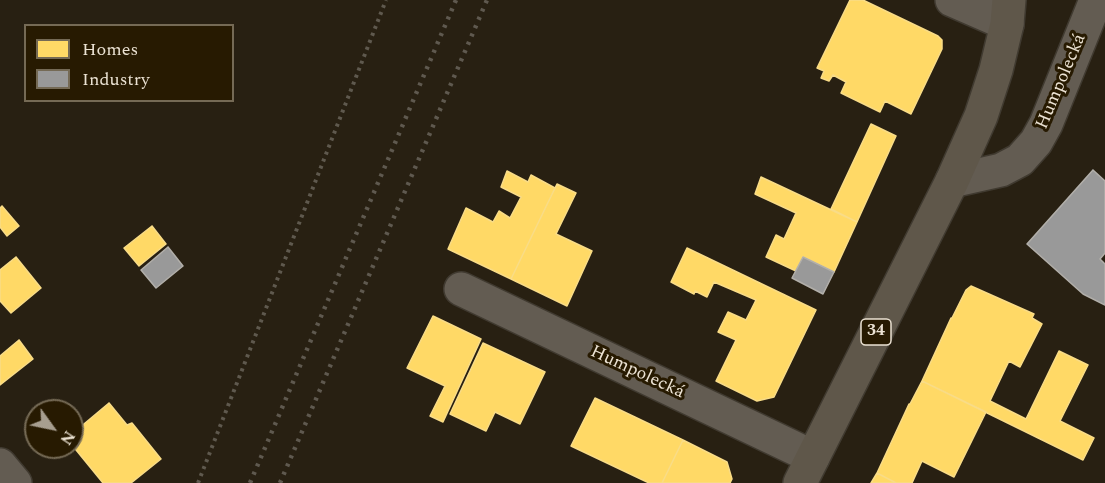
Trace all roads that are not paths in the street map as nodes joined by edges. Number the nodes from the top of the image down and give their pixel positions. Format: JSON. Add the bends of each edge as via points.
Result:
{"nodes":[{"id":1,"x":952,"y":0,"type":"edge"},
{"id":2,"x":1096,"y":0,"type":"edge"},
{"id":3,"x":1008,"y":12,"type":"edge"},
{"id":4,"x":952,"y":181,"type":"junction"},
{"id":5,"x":461,"y":290,"type":"dead end"},
{"id":6,"x":0,"y":465,"type":"edge"},
{"id":7,"x":807,"y":470,"type":"edge"},
{"id":8,"x":15,"y":483,"type":"edge"}],
"edges":[{"from":1,"to":3,"type":"street","name":"Humpolecká"},
{"from":2,"to":4,"type":"street","name":"Humpolecká","via":[[1036,142],[1020,160],[1001,170]]},
{"from":3,"to":4,"type":"main road","name":"Humpolecká","number":"34","via":[[981,116]]},
{"from":4,"to":7,"type":"main road","name":"Humpolecká","number":"34"},
{"from":5,"to":7,"type":"street","name":"Humpolecká"},
{"from":6,"to":8,"type":"street"}]}
